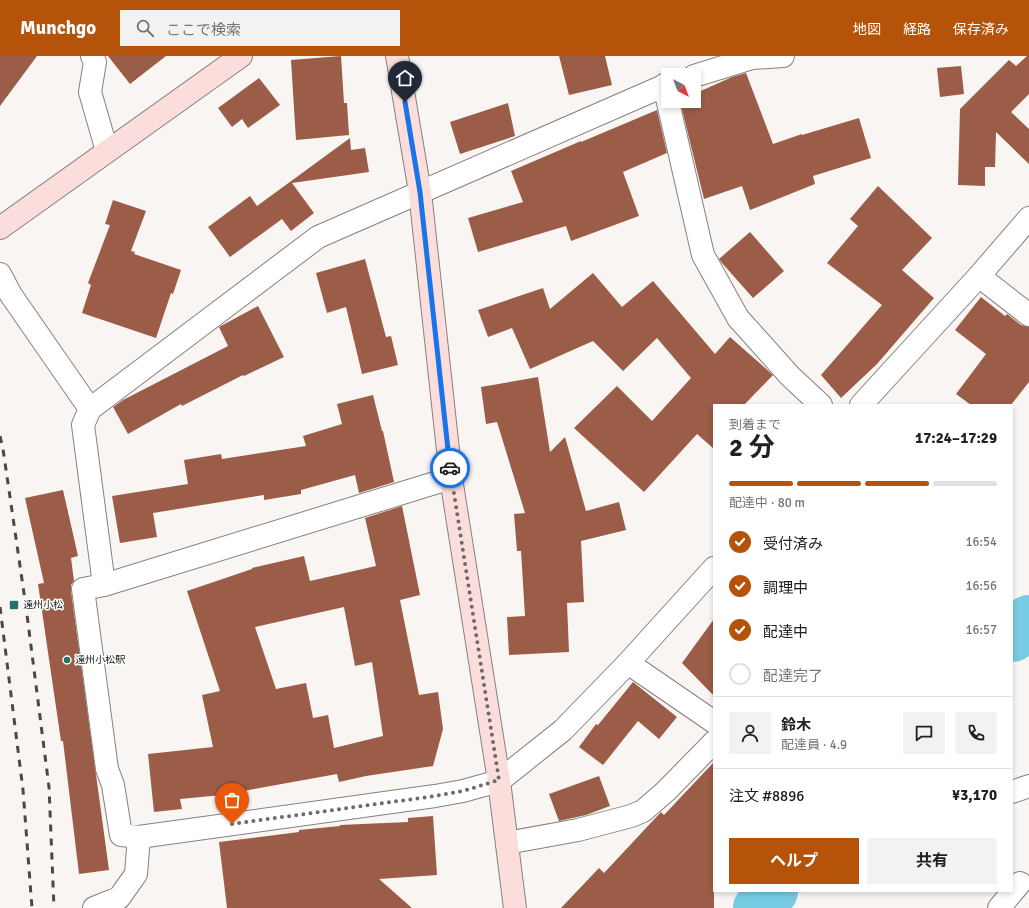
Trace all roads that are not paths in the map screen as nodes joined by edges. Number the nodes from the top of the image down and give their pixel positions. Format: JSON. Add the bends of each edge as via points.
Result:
{"nodes":[{"id":1,"x":92,"y":56,"type":"edge"},
{"id":2,"x":242,"y":56,"type":"edge"},
{"id":3,"x":397,"y":56,"type":"edge"},
{"id":4,"x":783,"y":56,"type":"edge"},
{"id":5,"x":701,"y":74,"type":"edge"},
{"id":6,"x":661,"y":87,"type":"edge"},
{"id":7,"x":671,"y":108,"type":"edge"},
{"id":8,"x":107,"y":151,"type":"junction"},
{"id":9,"x":420,"y":192,"type":"junction"},
{"id":10,"x":1029,"y":218,"type":"edge"},
{"id":11,"x":0,"y":228,"type":"edge"},
{"id":12,"x":0,"y":274,"type":"edge"},
{"id":13,"x":979,"y":276,"type":"junction"},
{"id":14,"x":1029,"y":315,"type":"edge"},
{"id":15,"x":820,"y":404,"type":"edge"},
{"id":16,"x":862,"y":404,"type":"edge"},
{"id":17,"x":90,"y":409,"type":"junction"},
{"id":18,"x":451,"y":478,"type":"junction"},
{"id":19,"x":713,"y":569,"type":"edge"},
{"id":20,"x":104,"y":585,"type":"junction"},
{"id":21,"x":628,"y":663,"type":"junction"},
{"id":22,"x":713,"y":721,"type":"edge"},
{"id":23,"x":713,"y":743,"type":"edge"},
{"id":24,"x":499,"y":780,"type":"junction"},
{"id":25,"x":1029,"y":786,"type":"edge"},
{"id":26,"x":1013,"y":792,"type":"edge"},
{"id":27,"x":139,"y":838,"type":"junction"},
{"id":28,"x":507,"y":843,"type":"junction"},
{"id":29,"x":1020,"y":879,"type":"edge"},
{"id":30,"x":1013,"y":889,"type":"edge"},
{"id":31,"x":1011,"y":892,"type":"edge"},
{"id":32,"x":94,"y":908,"type":"edge"},
{"id":33,"x":515,"y":908,"type":"edge"},
{"id":34,"x":999,"y":908,"type":"edge"}],
"edges":[{"from":1,"to":8,"type":"street","via":[[95,62],[90,92]]},
{"from":2,"to":8,"type":"main road"},
{"from":3,"to":9,"type":"main road"},
{"from":4,"to":5,"type":"street","via":[[752,58]]},
{"from":6,"to":9,"type":"street"},
{"from":7,"to":15,"type":"street","via":[[702,255],[738,318],[790,376]]},
{"from":8,"to":11,"type":"main road"},
{"from":9,"to":17,"type":"street","via":[[318,237]]},
{"from":9,"to":18,"type":"main road"},
{"from":10,"to":13,"type":"street"},
{"from":12,"to":17,"type":"street","via":[[11,295]]},
{"from":13,"to":14,"type":"street"},
{"from":13,"to":16,"type":"street"},
{"from":17,"to":20,"type":"street","via":[[83,425]]},
{"from":18,"to":20,"type":"street"},
{"from":18,"to":24,"type":"main road"},
{"from":19,"to":21,"type":"street"},
{"from":20,"to":27,"type":"street","via":[[83,589],[107,769],[113,785],[121,835]]},
{"from":21,"to":22,"type":"street"},
{"from":21,"to":24,"type":"street","via":[[563,730]]},
{"from":23,"to":28,"type":"street","via":[[643,811],[578,830]]},
{"from":24,"to":27,"type":"street","via":[[435,796]]},
{"from":24,"to":28,"type":"main road"},
{"from":25,"to":26,"type":"street"},
{"from":27,"to":32,"type":"street","via":[[136,874],[119,898]]},
{"from":28,"to":33,"type":"main road"},
{"from":29,"to":30,"type":"street"},
{"from":31,"to":34,"type":"street"}]}
